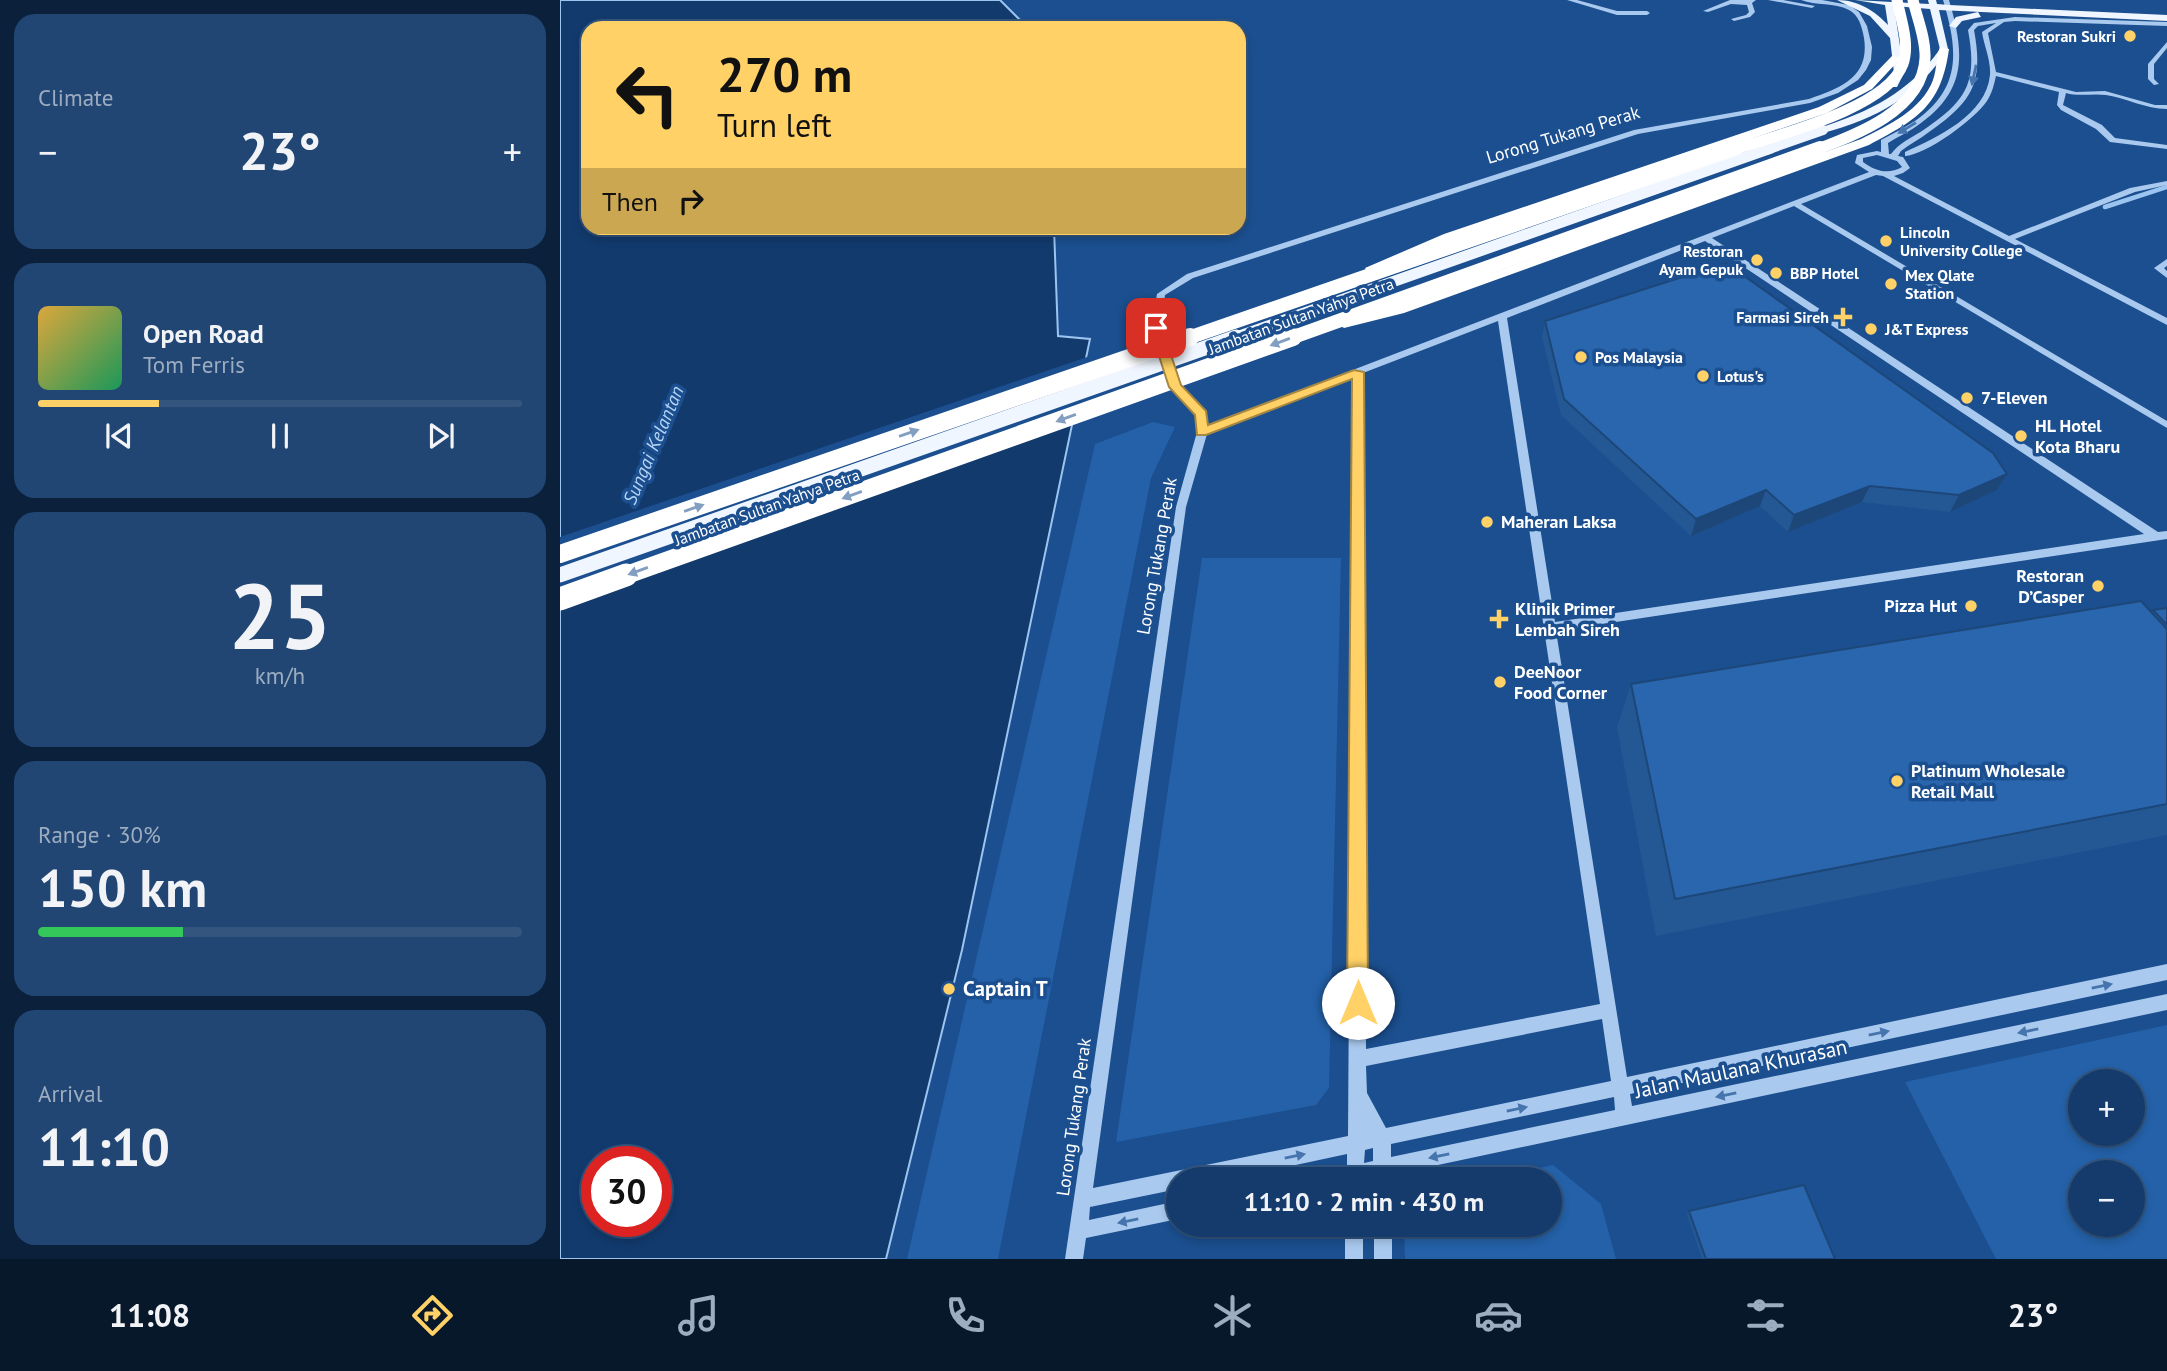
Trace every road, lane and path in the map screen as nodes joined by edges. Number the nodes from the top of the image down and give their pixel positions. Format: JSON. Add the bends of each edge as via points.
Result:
{"nodes":[{"id":1,"x":1570,"y":0,"type":"edge"},
{"id":2,"x":1771,"y":0,"type":"edge"},
{"id":3,"x":1804,"y":0,"type":"edge"},
{"id":4,"x":1841,"y":0,"type":"edge"},
{"id":5,"x":1859,"y":0,"type":"edge"},
{"id":6,"x":1913,"y":0,"type":"edge"},
{"id":7,"x":1983,"y":0,"type":"edge"},
{"id":8,"x":1751,"y":1,"type":"edge"},
{"id":9,"x":1892,"y":1,"type":"edge"},
{"id":10,"x":1931,"y":2,"type":"edge"},
{"id":11,"x":1947,"y":3,"type":"edge"},
{"id":12,"x":2019,"y":5,"type":"junction"},
{"id":13,"x":1706,"y":11,"type":"dead end"},
{"id":14,"x":2041,"y":12,"type":"junction"},
{"id":15,"x":1647,"y":13,"type":"dead end"},
{"id":16,"x":1857,"y":13,"type":"junction"},
{"id":17,"x":2167,"y":16,"type":"edge"},
{"id":18,"x":1734,"y":19,"type":"dead end"},
{"id":19,"x":1991,"y":23,"type":"junction"},
{"id":20,"x":2167,"y":24,"type":"edge"},
{"id":21,"x":1953,"y":26,"type":"junction"},
{"id":22,"x":1894,"y":36,"type":"junction"},
{"id":23,"x":2167,"y":44,"type":"edge"},
{"id":24,"x":1944,"y":49,"type":"junction"},
{"id":25,"x":1896,"y":58,"type":"junction"},
{"id":26,"x":1993,"y":73,"type":"junction"},
{"id":27,"x":2156,"y":84,"type":"dead end"},
{"id":28,"x":2063,"y":91,"type":"junction"},
{"id":29,"x":2167,"y":107,"type":"edge"},
{"id":30,"x":1823,"y":130,"type":"junction"},
{"id":31,"x":2167,"y":148,"type":"edge"},
{"id":32,"x":1885,"y":154,"type":"junction"},
{"id":33,"x":1908,"y":154,"type":"dead end"},
{"id":34,"x":1894,"y":156,"type":"junction"},
{"id":35,"x":1862,"y":167,"type":"junction"},
{"id":36,"x":1875,"y":172,"type":"junction"},
{"id":37,"x":1901,"y":173,"type":"junction"},
{"id":38,"x":1885,"y":174,"type":"junction"},
{"id":39,"x":2167,"y":183,"type":"edge"},
{"id":40,"x":1817,"y":196,"type":"junction"},
{"id":41,"x":1796,"y":204,"type":"junction"},
{"id":42,"x":1949,"y":205,"type":"junction"},
{"id":43,"x":1707,"y":238,"type":"junction"},
{"id":44,"x":2011,"y":238,"type":"junction"},
{"id":45,"x":2167,"y":262,"type":"edge"},
{"id":46,"x":2167,"y":275,"type":"edge"},
{"id":47,"x":1286,"y":304,"type":"junction"},
{"id":48,"x":1502,"y":317,"type":"junction"},
{"id":49,"x":2167,"y":322,"type":"edge"},
{"id":50,"x":1315,"y":330,"type":"junction"},
{"id":51,"x":1358,"y":372,"type":"junction"},
{"id":52,"x":2167,"y":425,"type":"edge"},
{"id":53,"x":1202,"y":432,"type":"junction"},
{"id":54,"x":2161,"y":536,"type":"edge"},
{"id":55,"x":560,"y":554,"type":"edge"},
{"id":56,"x":560,"y":575,"type":"edge"},
{"id":57,"x":560,"y":599,"type":"edge"},
{"id":58,"x":1550,"y":627,"type":"junction"},
{"id":59,"x":2167,"y":972,"type":"edge"},
{"id":60,"x":2167,"y":1002,"type":"edge"},
{"id":61,"x":1609,"y":1010,"type":"junction"},
{"id":62,"x":1358,"y":1059,"type":"junction"},
{"id":63,"x":1621,"y":1087,"type":"junction"},
{"id":64,"x":1358,"y":1094,"type":"junction"},
{"id":65,"x":1625,"y":1116,"type":"junction"},
{"id":66,"x":1382,"y":1137,"type":"junction"},
{"id":67,"x":1356,"y":1143,"type":"junction"},
{"id":68,"x":1241,"y":1167,"type":"edge"},
{"id":69,"x":1355,"y":1167,"type":"edge"},
{"id":70,"x":1382,"y":1167,"type":"edge"},
{"id":71,"x":1408,"y":1167,"type":"edge"},
{"id":72,"x":1166,"y":1183,"type":"edge"},
{"id":73,"x":1082,"y":1200,"type":"junction"},
{"id":74,"x":1166,"y":1213,"type":"edge"},
{"id":75,"x":1078,"y":1231,"type":"junction"},
{"id":76,"x":1354,"y":1237,"type":"edge"},
{"id":77,"x":1383,"y":1237,"type":"edge"},
{"id":78,"x":1074,"y":1259,"type":"edge"},
{"id":79,"x":1354,"y":1259,"type":"edge"},
{"id":80,"x":1383,"y":1259,"type":"edge"}],
"edges":[{"from":1,"to":15,"type":"street","via":[[1617,13]]},
{"from":2,"to":16,"type":"street"},
{"from":3,"to":16,"type":"street","via":[[1844,6]]},
{"from":4,"to":22,"type":"main road","via":[[1873,14]]},
{"from":5,"to":9,"type":"main road"},
{"from":6,"to":50,"type":"highway","name":"Jambatan Sultan Yahya Petra","bridge":true,"via":[[1925,59],[1918,83],[1902,104],[1859,132]]},
{"from":7,"to":12,"type":"main road"},
{"from":8,"to":13,"type":"street"},
{"from":8,"to":18,"type":"street","via":[[1752,12]]},
{"from":9,"to":10,"type":"main road"},
{"from":9,"to":22,"type":"main road"},
{"from":9,"to":47,"type":"highway","name":"Jambatan Sultan Yahya Petra","bridge":true,"via":[[1905,47],[1903,66],[1861,103]]},
{"from":10,"to":11,"type":"main road"},
{"from":10,"to":24,"type":"main road"},
{"from":11,"to":12,"type":"main road"},
{"from":11,"to":14,"type":"main road"},
{"from":11,"to":21,"type":"street"},
{"from":12,"to":17,"type":"main road"},
{"from":14,"to":17,"type":"main road"},
{"from":14,"to":21,"type":"main road","via":[[1973,15]]},
{"from":16,"to":53,"type":"street","name":"Lorong Tukang Perak","via":[[1868,37],[1868,63],[1859,77],[1831,93],[1637,132],[1510,170],[1172,285],[1161,294],[1156,328],[1175,387],[1201,414]]},
{"from":19,"to":20,"type":"street","via":[[2015,19]]},
{"from":19,"to":26,"type":"street","via":[[1985,36]]},
{"from":19,"to":34,"type":"street","one_way":true,"via":[[1976,24],[1971,30],[1976,63],[1968,94],[1952,114]]},
{"from":21,"to":32,"type":"street","one_way":true,"via":[[1959,61],[1951,87],[1932,111],[1885,142]]},
{"from":22,"to":25,"type":"main road"},
{"from":23,"to":27,"type":"street","via":[[2151,64],[2151,79]]},
{"from":24,"to":30,"type":"main road","via":[[1922,82],[1891,104]]},
{"from":24,"to":50,"type":"highway","bridge":true,"via":[[1937,84],[1916,110],[1865,142],[1399,310]]},
{"from":25,"to":30,"type":"main road","via":[[1899,73],[1894,85]]},
{"from":25,"to":47,"type":"highway","bridge":true,"via":[[1861,91],[1823,110],[1449,237]]},
{"from":26,"to":28,"type":"street"},
{"from":26,"to":33,"type":"street","via":[[1992,84],[1974,113],[1936,141]]},
{"from":28,"to":29,"type":"street","via":[[2105,93]]},
{"from":28,"to":31,"type":"street","via":[[2063,109],[2099,127],[2113,140]]},
{"from":30,"to":56,"type":"main road","name":"Jambatan Sultan Yahya Petra","bridge":true},
{"from":32,"to":34,"type":"street"},
{"from":32,"to":35,"type":"street","via":[[1860,157]]},
{"from":34,"to":37,"type":"street","via":[[1906,165]]},
{"from":35,"to":36,"type":"street"},
{"from":35,"to":40,"type":"street"},
{"from":36,"to":38,"type":"street"},
{"from":36,"to":40,"type":"street"},
{"from":37,"to":38,"type":"street"},
{"from":37,"to":42,"type":"street"},
{"from":38,"to":42,"type":"street"},
{"from":39,"to":44,"type":"street","via":[[2133,190]]},
{"from":40,"to":41,"type":"street"},
{"from":41,"to":43,"type":"street"},
{"from":41,"to":52,"type":"street"},
{"from":42,"to":44,"type":"street"},
{"from":43,"to":48,"type":"street"},
{"from":43,"to":54,"type":"street"},
{"from":44,"to":49,"type":"street"},
{"from":45,"to":46,"type":"street","via":[[2158,268]]},
{"from":55,"to":47,"type":"highway","name":"Jambatan Sultan Yahya Petra","one_way":true,"bridge":true},
{"from":48,"to":51,"type":"street"},
{"from":48,"to":58,"type":"street"},
{"from":50,"to":57,"type":"highway","name":"Jambatan Sultan Yahya Petra","one_way":true,"bridge":true},
{"from":51,"to":53,"type":"street"},
{"from":51,"to":62,"type":"street"},
{"from":53,"to":73,"type":"street","name":"Lorong Tukang Perak","via":[[1181,507]]},
{"from":54,"to":58,"type":"street"},
{"from":58,"to":61,"type":"street"},
{"from":63,"to":59,"type":"street","name":"Jalan Maulana Khurasan","one_way":true},
{"from":60,"to":65,"type":"street","name":"Jalan Maulana Khurasan","one_way":true},
{"from":61,"to":62,"type":"street"},
{"from":61,"to":63,"type":"street"},
{"from":62,"to":64,"type":"street"},
{"from":63,"to":65,"type":"street"},
{"from":66,"to":63,"type":"street","name":"Jalan Maulana Khurasan","one_way":true},
{"from":64,"to":66,"type":"street"},
{"from":64,"to":67,"type":"street"},
{"from":65,"to":71,"type":"street","name":"Jalan Maulana Khurasan","one_way":true},
{"from":66,"to":67,"type":"street","name":"Jalan Maulana Khurasan"},
{"from":66,"to":70,"type":"street"},
{"from":68,"to":67,"type":"street","name":"Jalan Maulana Khurasan","one_way":true},
{"from":67,"to":69,"type":"street"},
{"from":72,"to":73,"type":"street","name":"Jalan Maulana Khurasan"},
{"from":73,"to":75,"type":"street","name":"Lorong Tukang Perak"},
{"from":74,"to":75,"type":"street","one_way":true},
{"from":75,"to":78,"type":"street","name":"Lorong Tukang Perak"},
{"from":76,"to":79,"type":"street"},
{"from":77,"to":80,"type":"street"}]}
